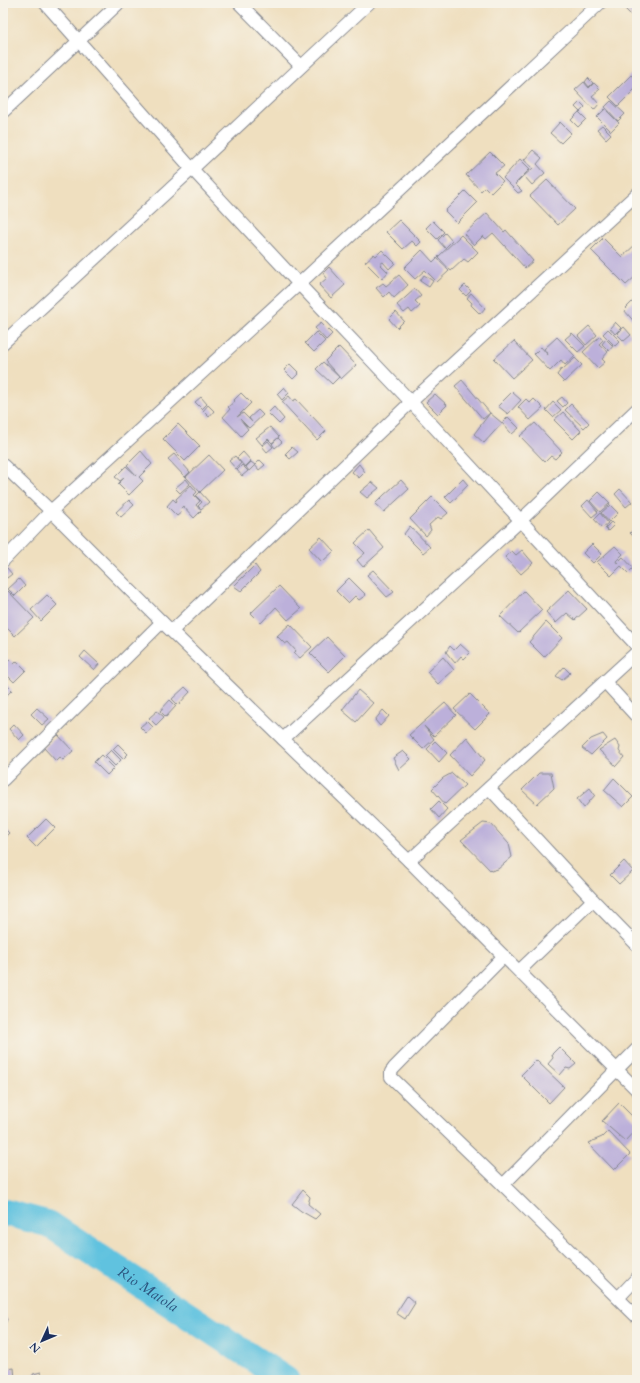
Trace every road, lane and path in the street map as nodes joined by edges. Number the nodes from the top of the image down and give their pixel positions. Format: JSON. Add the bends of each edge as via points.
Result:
{"nodes":[{"id":1,"x":45,"y":3,"type":"edge"},
{"id":2,"x":119,"y":3,"type":"edge"},
{"id":3,"x":239,"y":3,"type":"edge"},
{"id":4,"x":369,"y":3,"type":"edge"},
{"id":5,"x":600,"y":3,"type":"edge"},
{"id":6,"x":78,"y":40,"type":"junction"},
{"id":7,"x":301,"y":66,"type":"junction"},
{"id":8,"x":3,"y":112,"type":"edge"},
{"id":9,"x":192,"y":169,"type":"junction"},
{"id":10,"x":637,"y":194,"type":"edge"},
{"id":11,"x":299,"y":284,"type":"junction"},
{"id":12,"x":3,"y":343,"type":"edge"},
{"id":13,"x":411,"y":402,"type":"junction"},
{"id":14,"x":637,"y":409,"type":"edge"},
{"id":15,"x":3,"y":465,"type":"edge"},
{"id":16,"x":51,"y":511,"type":"junction"},
{"id":17,"x":520,"y":521,"type":"junction"},
{"id":18,"x":3,"y":561,"type":"edge"},
{"id":19,"x":162,"y":622,"type":"junction"},
{"id":20,"x":172,"y":631,"type":"junction"},
{"id":21,"x":637,"y":646,"type":"edge"},
{"id":22,"x":637,"y":652,"type":"edge"},
{"id":23,"x":604,"y":682,"type":"junction"},
{"id":24,"x":637,"y":717,"type":"edge"},
{"id":25,"x":283,"y":738,"type":"junction"},
{"id":26,"x":3,"y":780,"type":"edge"},
{"id":27,"x":489,"y":788,"type":"junction"},
{"id":28,"x":409,"y":861,"type":"junction"},
{"id":29,"x":593,"y":900,"type":"junction"},
{"id":30,"x":637,"y":946,"type":"edge"},
{"id":31,"x":504,"y":956,"type":"junction"},
{"id":32,"x":519,"y":971,"type":"junction"},
{"id":33,"x":637,"y":1049,"type":"edge"},
{"id":34,"x":617,"y":1069,"type":"junction"},
{"id":35,"x":637,"y":1090,"type":"edge"},
{"id":36,"x":504,"y":1185,"type":"junction"},
{"id":37,"x":637,"y":1278,"type":"edge"},
{"id":38,"x":618,"y":1298,"type":"junction"},
{"id":39,"x":637,"y":1316,"type":"edge"}],
"edges":[{"from":1,"to":6,"type":"street"},
{"from":2,"to":6,"type":"street"},
{"from":3,"to":7,"type":"street"},
{"from":4,"to":7,"type":"street"},
{"from":5,"to":11,"type":"street"},
{"from":6,"to":8,"type":"street"},
{"from":6,"to":9,"type":"street"},
{"from":7,"to":9,"type":"street"},
{"from":9,"to":11,"type":"street"},
{"from":9,"to":12,"type":"street"},
{"from":10,"to":13,"type":"street"},
{"from":11,"to":13,"type":"street"},
{"from":11,"to":16,"type":"street"},
{"from":13,"to":17,"type":"street"},
{"from":13,"to":20,"type":"street"},
{"from":14,"to":17,"type":"street"},
{"from":15,"to":16,"type":"street"},
{"from":16,"to":18,"type":"street"},
{"from":16,"to":19,"type":"street"},
{"from":17,"to":21,"type":"street"},
{"from":17,"to":25,"type":"street"},
{"from":19,"to":20,"type":"street"},
{"from":19,"to":26,"type":"street"},
{"from":20,"to":25,"type":"street"},
{"from":22,"to":23,"type":"street"},
{"from":23,"to":24,"type":"street"},
{"from":23,"to":27,"type":"street"},
{"from":25,"to":28,"type":"street"},
{"from":27,"to":28,"type":"street"},
{"from":27,"to":29,"type":"street"},
{"from":28,"to":31,"type":"street"},
{"from":29,"to":30,"type":"street"},
{"from":29,"to":32,"type":"street"},
{"from":31,"to":32,"type":"street"},
{"from":31,"to":36,"type":"street","via":[[391,1072],[392,1077]]},
{"from":32,"to":34,"type":"street"},
{"from":33,"to":34,"type":"street"},
{"from":34,"to":35,"type":"street"},
{"from":34,"to":36,"type":"street"},
{"from":36,"to":38,"type":"street"},
{"from":37,"to":38,"type":"street"},
{"from":38,"to":39,"type":"street"}]}
